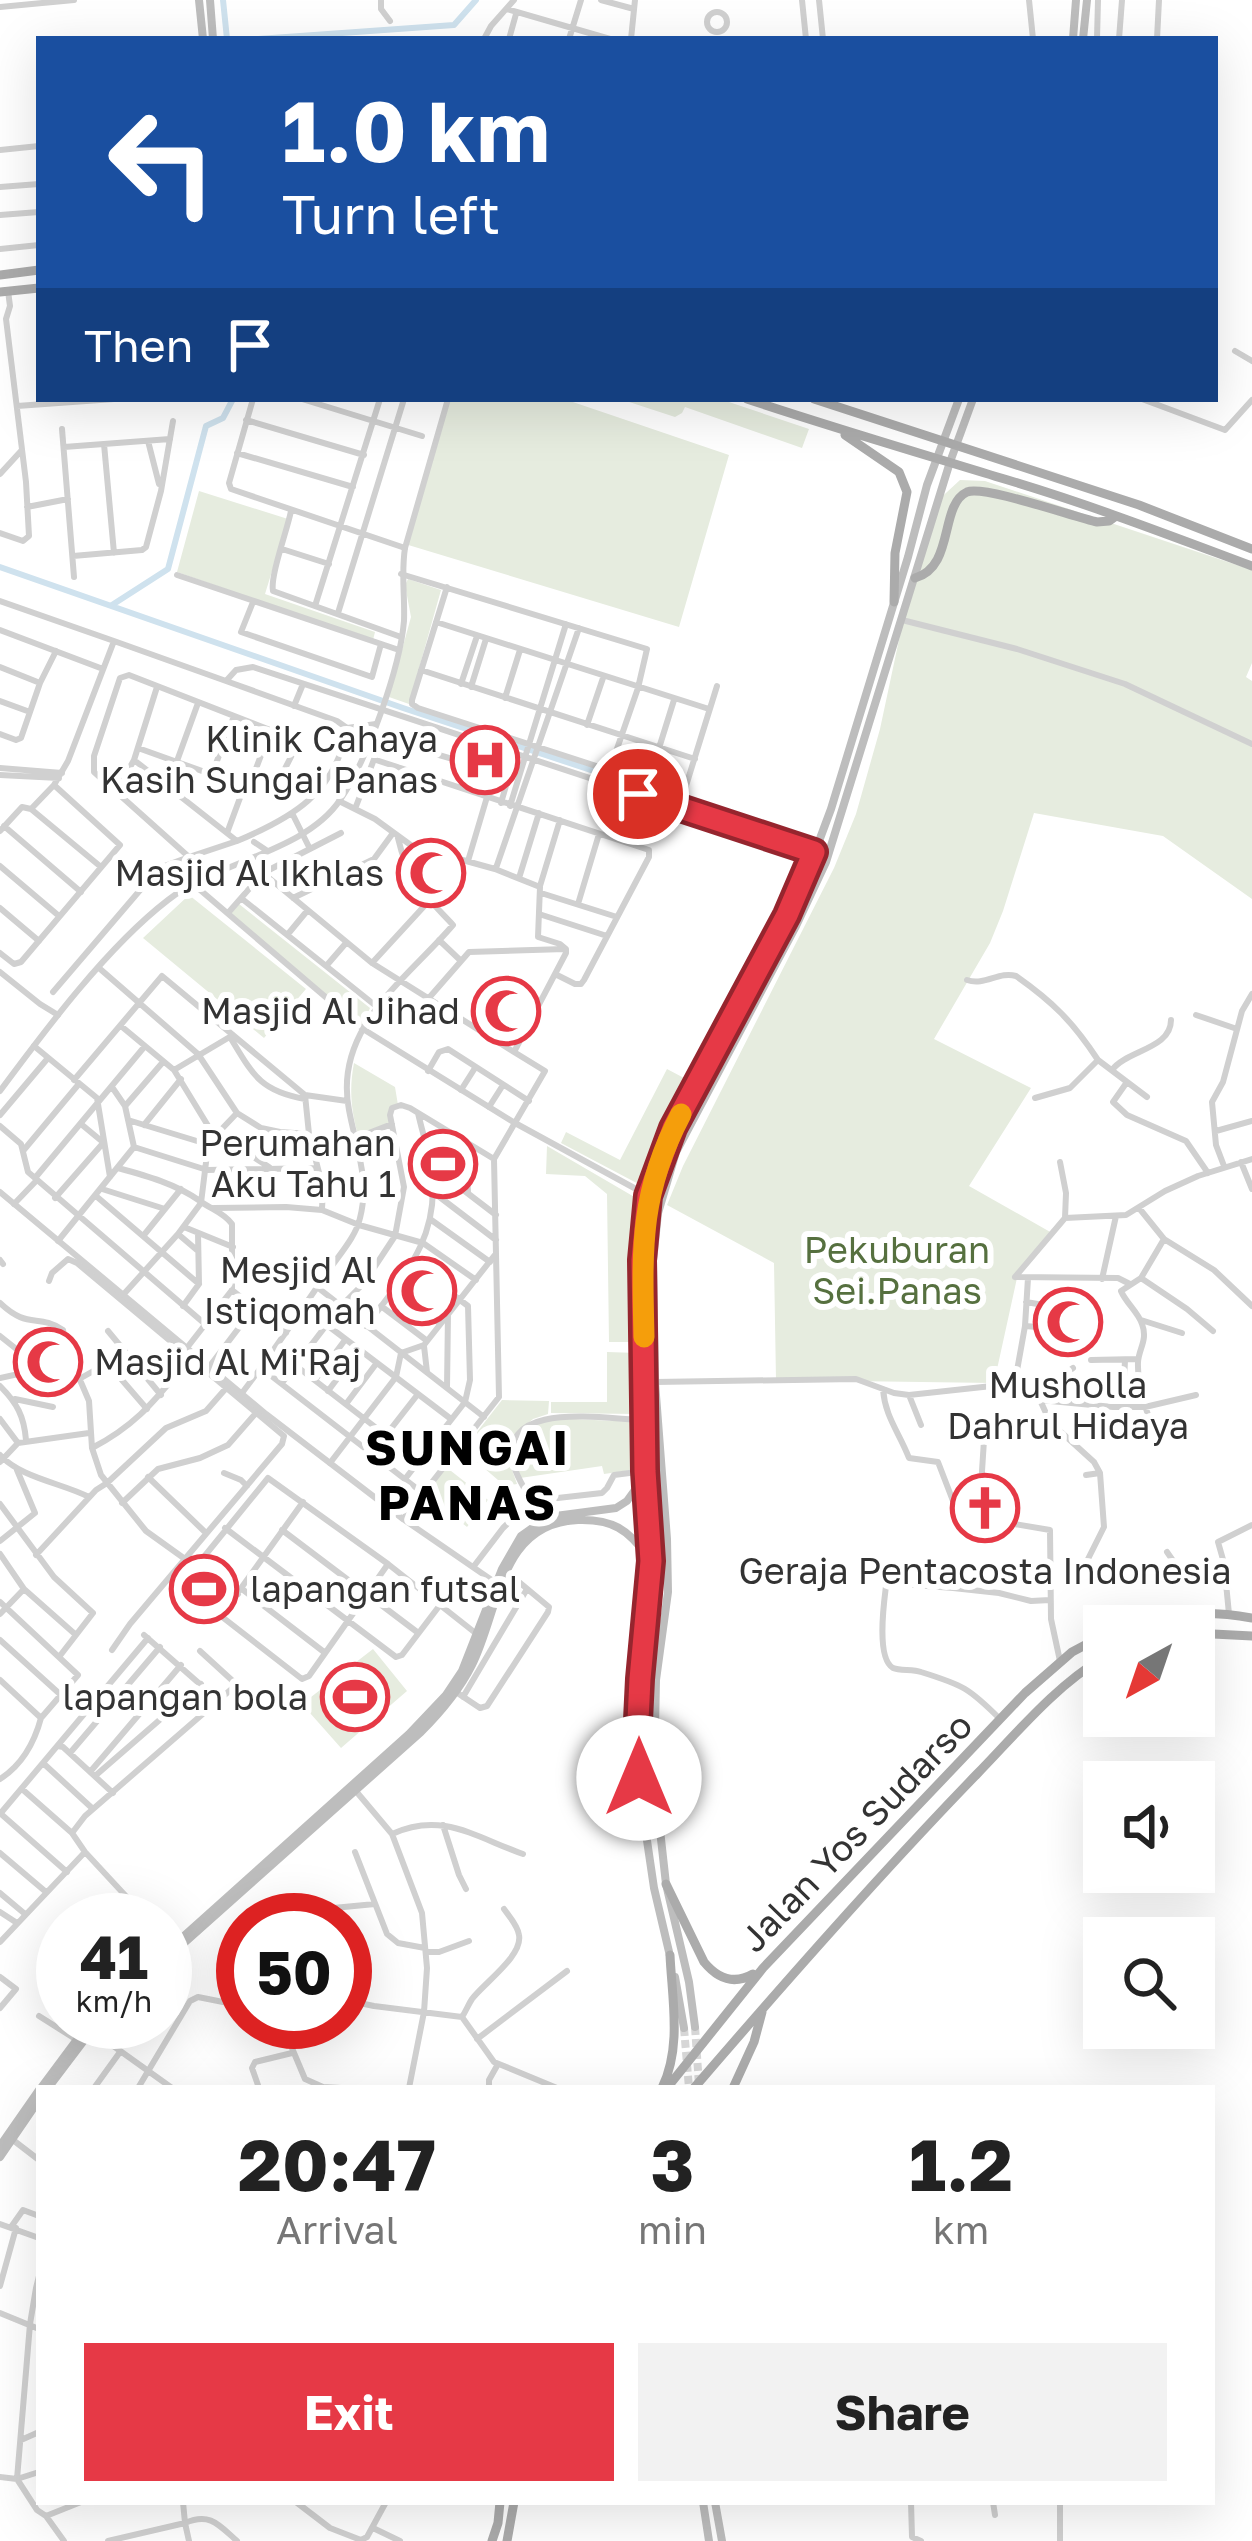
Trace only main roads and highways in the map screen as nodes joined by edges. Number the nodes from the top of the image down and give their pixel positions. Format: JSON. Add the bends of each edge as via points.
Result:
{"nodes":[{"id":1,"x":200,"y":0,"type":"edge"},
{"id":2,"x":210,"y":0,"type":"edge"},
{"id":3,"x":1076,"y":0,"type":"edge"},
{"id":4,"x":1087,"y":0,"type":"edge"},
{"id":5,"x":202,"y":36,"type":"edge"},
{"id":6,"x":213,"y":36,"type":"edge"},
{"id":7,"x":1073,"y":36,"type":"edge"},
{"id":8,"x":1083,"y":36,"type":"edge"},
{"id":9,"x":36,"y":270,"type":"edge"},
{"id":10,"x":0,"y":275,"type":"edge"},
{"id":11,"x":36,"y":288,"type":"edge"},
{"id":12,"x":4,"y":291,"type":"edge"},
{"id":13,"x":756,"y":402,"type":"edge"},
{"id":14,"x":823,"y":402,"type":"edge"},
{"id":15,"x":958,"y":402,"type":"edge"},
{"id":16,"x":972,"y":402,"type":"edge"},
{"id":17,"x":837,"y":429,"type":"junction"},
{"id":18,"x":944,"y":441,"type":"junction"},
{"id":19,"x":957,"y":446,"type":"junction"},
{"id":20,"x":937,"y":458,"type":"junction"},
{"id":21,"x":950,"y":462,"type":"junction"},
{"id":22,"x":1116,"y":516,"type":"junction"},
{"id":23,"x":1252,"y":549,"type":"edge"},
{"id":24,"x":1252,"y":566,"type":"edge"},
{"id":25,"x":915,"y":578,"type":"junction"},
{"id":26,"x":894,"y":602,"type":"junction"},
{"id":27,"x":831,"y":809,"type":"junction"},
{"id":28,"x":843,"y":813,"type":"junction"},
{"id":29,"x":645,"y":1473,"type":"junction"},
{"id":30,"x":651,"y":1561,"type":"junction"},
{"id":31,"x":1215,"y":1615,"type":"edge"},
{"id":32,"x":1252,"y":1618,"type":"edge"},
{"id":33,"x":1215,"y":1634,"type":"edge"},
{"id":34,"x":1252,"y":1636,"type":"edge"},
{"id":35,"x":1083,"y":1647,"type":"edge"},
{"id":36,"x":1083,"y":1671,"type":"edge"},
{"id":37,"x":640,"y":1679,"type":"junction"},
{"id":38,"x":656,"y":1680,"type":"junction"},
{"id":39,"x":382,"y":1762,"type":"junction"},
{"id":40,"x":662,"y":1858,"type":"junction"},
{"id":41,"x":650,"y":1860,"type":"junction"},
{"id":42,"x":666,"y":1884,"type":"junction"},
{"id":43,"x":816,"y":1914,"type":"junction"},
{"id":44,"x":192,"y":1928,"type":"edge"},
{"id":45,"x":192,"y":1929,"type":"edge"},
{"id":46,"x":832,"y":1929,"type":"junction"},
{"id":47,"x":670,"y":1955,"type":"junction"},
{"id":48,"x":763,"y":1968,"type":"junction"},
{"id":49,"x":764,"y":2007,"type":"junction"},
{"id":50,"x":71,"y":2049,"type":"edge"},
{"id":51,"x":74,"y":2049,"type":"edge"},
{"id":52,"x":46,"y":2085,"type":"edge"},
{"id":53,"x":46,"y":2085,"type":"edge"},
{"id":54,"x":666,"y":2085,"type":"edge"},
{"id":55,"x":667,"y":2085,"type":"edge"},
{"id":56,"x":697,"y":2085,"type":"edge"},
{"id":57,"x":734,"y":2085,"type":"edge"},
{"id":58,"x":34,"y":2103,"type":"edge"},
{"id":59,"x":0,"y":2146,"type":"edge"},
{"id":60,"x":0,"y":2157,"type":"edge"},
{"id":61,"x":500,"y":2505,"type":"edge"},
{"id":62,"x":513,"y":2505,"type":"edge"},
{"id":63,"x":703,"y":2505,"type":"edge"},
{"id":64,"x":716,"y":2505,"type":"edge"},
{"id":65,"x":492,"y":2541,"type":"edge"},
{"id":66,"x":507,"y":2541,"type":"edge"},
{"id":67,"x":709,"y":2541,"type":"edge"},
{"id":68,"x":722,"y":2541,"type":"edge"}],
"edges":[{"from":1,"to":5,"type":"main road"},
{"from":2,"to":6,"type":"main road"},
{"from":3,"to":7,"type":"main road"},
{"from":4,"to":8,"type":"main road"},
{"from":9,"to":10,"type":"main road"},
{"from":11,"to":12,"type":"main road"},
{"from":13,"to":17,"type":"main road"},
{"from":14,"to":18,"type":"main road"},
{"from":15,"to":18,"type":"main road"},
{"from":16,"to":19,"type":"main road"},
{"from":17,"to":20,"type":"main road"},
{"from":17,"to":26,"type":"main road","via":[[904,482]]},
{"from":18,"to":19,"type":"main road"},
{"from":18,"to":20,"type":"main road"},
{"from":19,"to":21,"type":"main road"},
{"from":19,"to":23,"type":"main road"},
{"from":20,"to":21,"type":"main road"},
{"from":20,"to":26,"type":"main road"},
{"from":21,"to":22,"type":"main road"},
{"from":21,"to":25,"type":"main road"},
{"from":22,"to":24,"type":"main road"},
{"from":22,"to":25,"type":"main road","via":[[1097,522],[974,490],[956,505],[934,568]]},
{"from":25,"to":28,"type":"main road"},
{"from":26,"to":27,"type":"main road"},
{"from":27,"to":28,"type":"main road"},
{"from":27,"to":29,"type":"main road","via":[[787,915],[673,1128],[648,1196]]},
{"from":28,"to":38,"type":"main road","via":[[796,926],[671,1163],[658,1213],[655,1382],[668,1568]]},
{"from":29,"to":30,"type":"main road"},
{"from":29,"to":39,"type":"main road","via":[[627,1502],[539,1520],[515,1545],[462,1672]]},
{"from":30,"to":37,"type":"main road"},
{"from":30,"to":39,"type":"main road","via":[[608,1521],[551,1523],[528,1537],[506,1572],[479,1659],[459,1694]]},
{"from":31,"to":32,"type":"main road"},
{"from":33,"to":34,"type":"main road"},
{"from":35,"to":43,"type":"main road","name":"Jalan Yos Sudarso","via":[[1000,1720]]},
{"from":36,"to":46,"type":"main road","name":"Jalan Yos Sudarso"},
{"from":37,"to":38,"type":"main road"},
{"from":37,"to":41,"type":"main road","via":[[639,1778]]},
{"from":38,"to":40,"type":"main road"},
{"from":39,"to":44,"type":"main road"},
{"from":39,"to":45,"type":"main road"},
{"from":40,"to":41,"type":"main road"},
{"from":40,"to":42,"type":"main road"},
{"from":41,"to":47,"type":"main road"},
{"from":42,"to":47,"type":"main road","via":[[689,1982],[689,2028]]},
{"from":42,"to":48,"type":"main road","via":[[713,1973],[744,1979]]},
{"from":43,"to":46,"type":"main road"},
{"from":43,"to":48,"type":"main road","name":"Jalan Yos Sudarso"},
{"from":46,"to":49,"type":"main road","name":"Jalan Yos Sudarso"},
{"from":47,"to":54,"type":"main road","via":[[674,2036]]},
{"from":48,"to":55,"type":"main road","name":"Jalan Yos Sudarso"},
{"from":49,"to":56,"type":"main road","name":"Jalan Yos Sudarso"},
{"from":49,"to":57,"type":"main road"},
{"from":50,"to":52,"type":"main road"},
{"from":51,"to":53,"type":"main road"},
{"from":58,"to":59,"type":"main road"},
{"from":58,"to":60,"type":"main road"},
{"from":61,"to":65,"type":"main road"},
{"from":62,"to":66,"type":"main road"},
{"from":63,"to":67,"type":"main road"},
{"from":64,"to":68,"type":"main road"}]}
